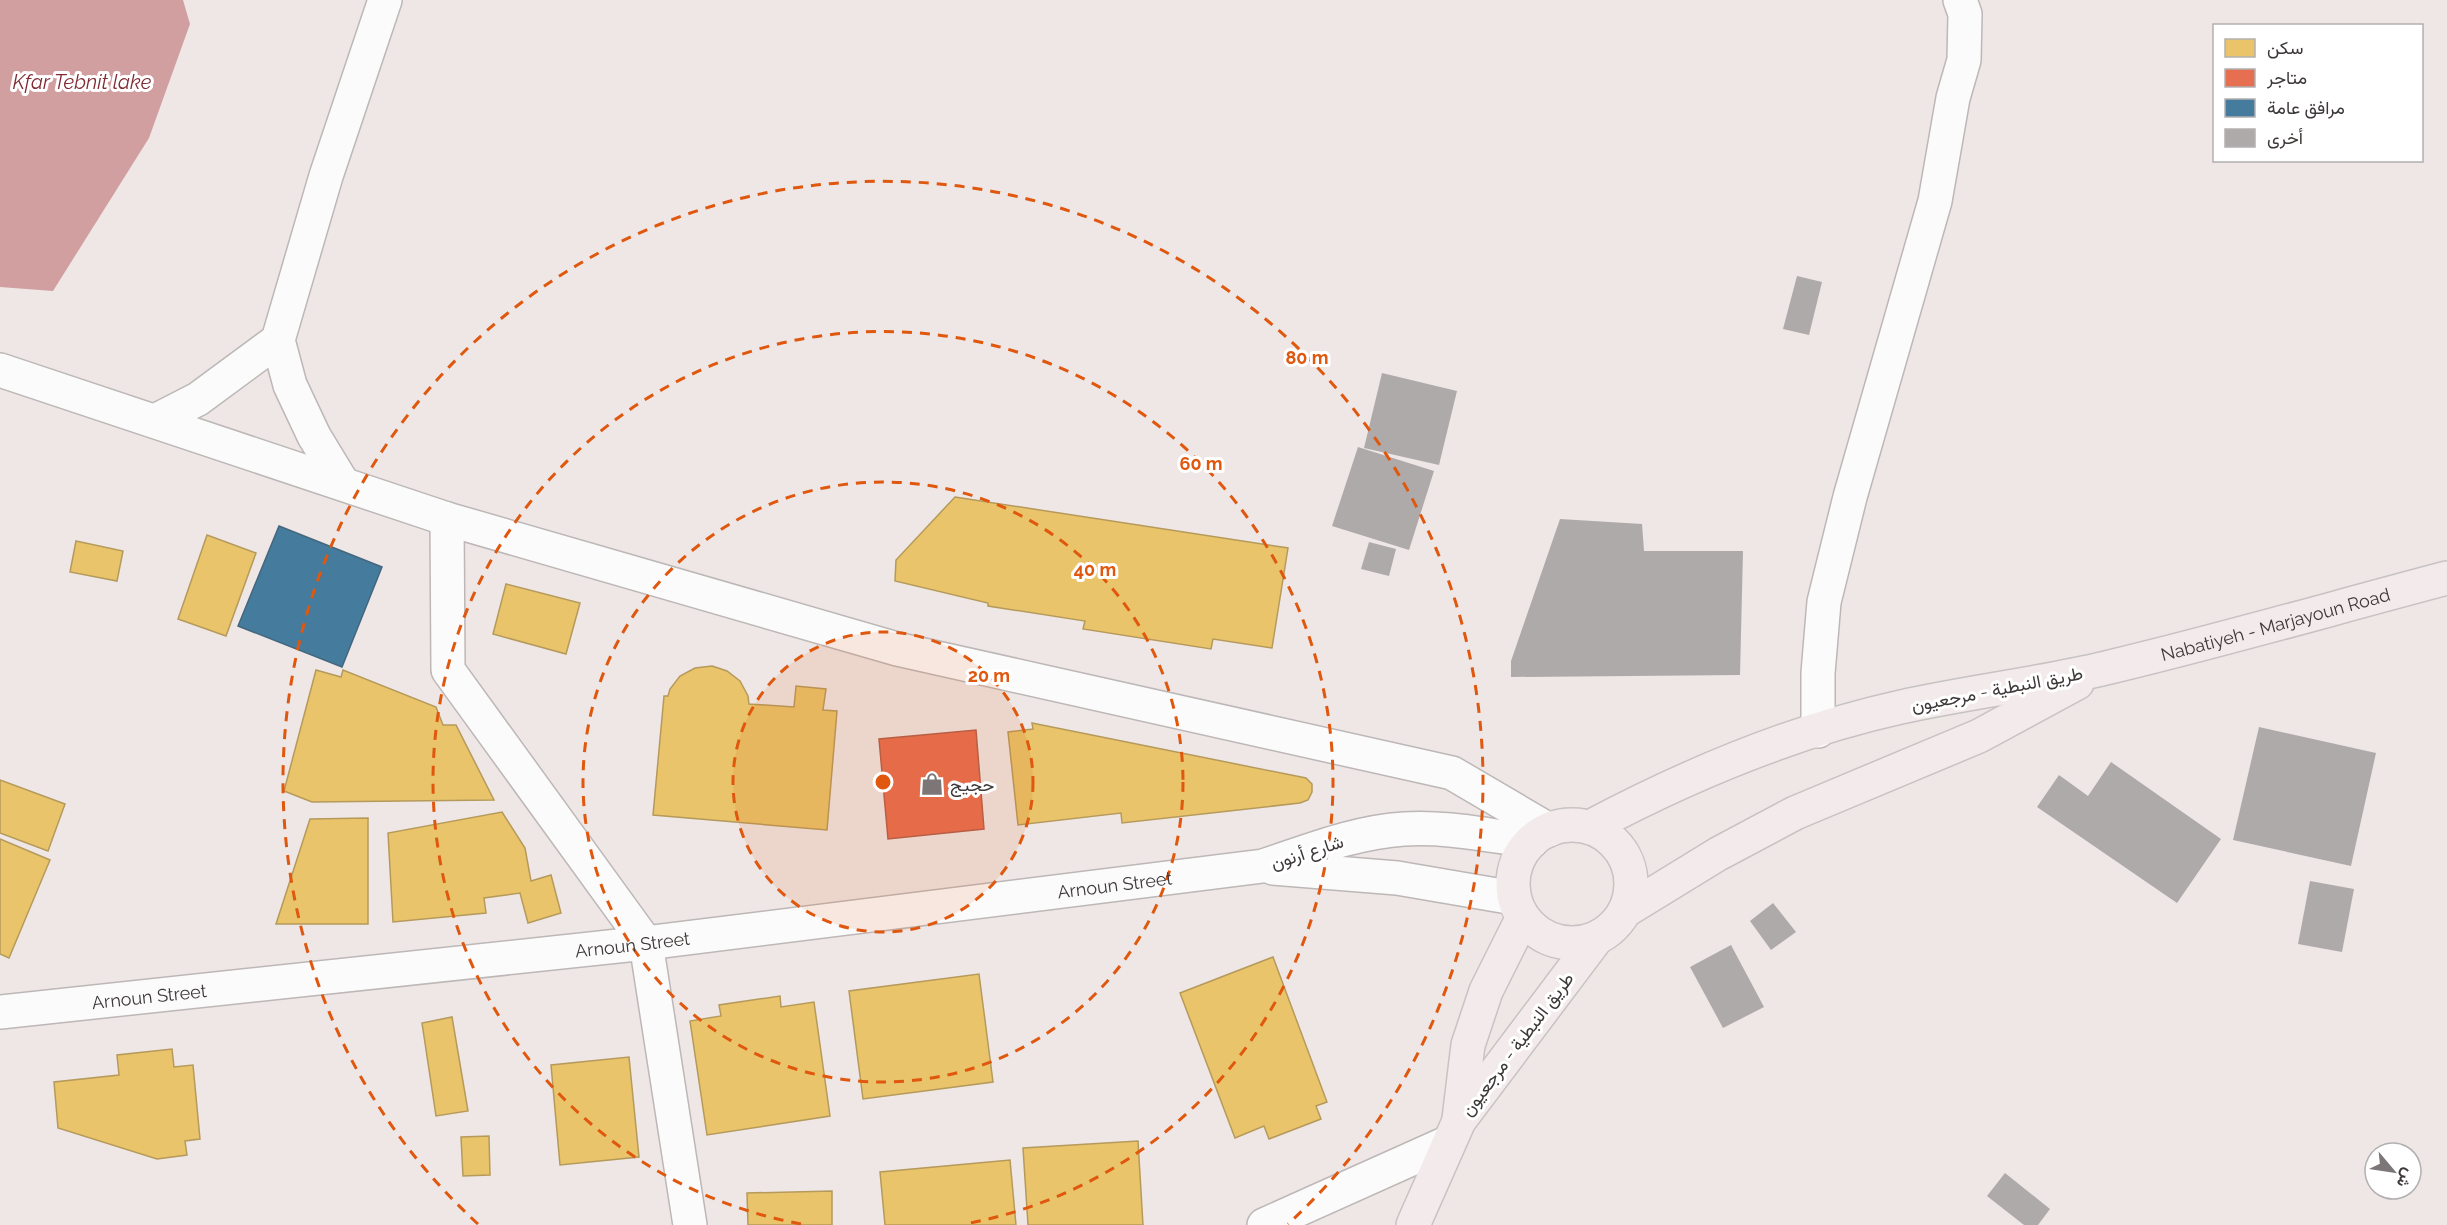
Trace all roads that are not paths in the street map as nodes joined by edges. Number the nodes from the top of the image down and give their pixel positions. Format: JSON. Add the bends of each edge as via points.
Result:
{"nodes":[{"id":1,"x":385,"y":0,"type":"edge"},
{"id":2,"x":1959,"y":0,"type":"edge"},
{"id":3,"x":278,"y":340,"type":"junction"},
{"id":4,"x":0,"y":370,"type":"edge"},
{"id":5,"x":155,"y":421,"type":"junction"},
{"id":6,"x":342,"y":482,"type":"junction"},
{"id":7,"x":447,"y":519,"type":"junction"},
{"id":8,"x":2447,"y":578,"type":"edge"},
{"id":9,"x":2105,"y":668,"type":"junction"},
{"id":10,"x":1818,"y":730,"type":"junction"},
{"id":11,"x":1590,"y":827,"type":"junction"},
{"id":12,"x":1540,"y":835,"type":"junction"},
{"id":13,"x":1263,"y":866,"type":"junction"},
{"id":14,"x":1518,"y":908,"type":"junction"},
{"id":15,"x":1625,"y":911,"type":"junction"},
{"id":16,"x":1596,"y":939,"type":"junction"},
{"id":17,"x":646,"y":943,"type":"junction"},
{"id":18,"x":0,"y":1012,"type":"edge"},
{"id":19,"x":1454,"y":1132,"type":"junction"},
{"id":20,"x":690,"y":1225,"type":"edge"},
{"id":21,"x":1264,"y":1225,"type":"edge"},
{"id":22,"x":1413,"y":1225,"type":"edge"}],
"edges":[{"from":1,"to":3,"type":"street","via":[[326,176]]},
{"from":2,"to":10,"type":"street","via":[[1965,14],[1964,60],[1953,98],[1935,201],[1824,602]]},
{"from":3,"to":5,"type":"street","via":[[198,399]]},
{"from":3,"to":6,"type":"street","via":[[290,385]]},
{"from":4,"to":5,"type":"street"},
{"from":5,"to":6,"type":"street"},
{"from":6,"to":7,"type":"street"},
{"from":7,"to":12,"type":"street","via":[[897,649],[1452,773]]},
{"from":7,"to":17,"type":"street","via":[[448,670]]},
{"from":8,"to":9,"type":"main road","name":"Nabatiyeh - Marjayoun Road"},
{"from":9,"to":10,"type":"main road","name":"طريق النبطية - مرجعيون","via":[[1900,707]]},
{"from":9,"to":15,"type":"main road","name":"طريق النبطية - مرجعيون","via":[[1978,736],[1795,813]]},
{"from":10,"to":11,"type":"main road","name":"طريق النبطية - مرجعيون","via":[[1658,791]]},
{"from":11,"to":12,"type":"main road","via":[[1569,825]]},
{"from":11,"to":15,"type":"main road","via":[[1608,837],[1622,852],[1630,871],[1631,891]]},
{"from":12,"to":13,"type":"street","name":"شارع أرنون","via":[[1404,829],[1355,836]]},
{"from":12,"to":14,"type":"main road","via":[[1519,858],[1514,877]]},
{"from":13,"to":14,"type":"street","name":"شارع أرنون","via":[[1397,878]]},
{"from":13,"to":17,"type":"street","name":"Arnoun Street"},
{"from":14,"to":16,"type":"main road","via":[[1537,932],[1555,941],[1576,943]]},
{"from":14,"to":19,"type":"main road","name":"طريق النبطية - مرجعيون","via":[[1468,1045]]},
{"from":15,"to":16,"type":"main road","via":[[1613,927]]},
{"from":16,"to":19,"type":"main road","name":"طريق النبطية - مرجعيون"},
{"from":17,"to":18,"type":"street","name":"Arnoun Street"},
{"from":17,"to":20,"type":"street"},
{"from":19,"to":21,"type":"street"},
{"from":19,"to":22,"type":"main road"}]}
